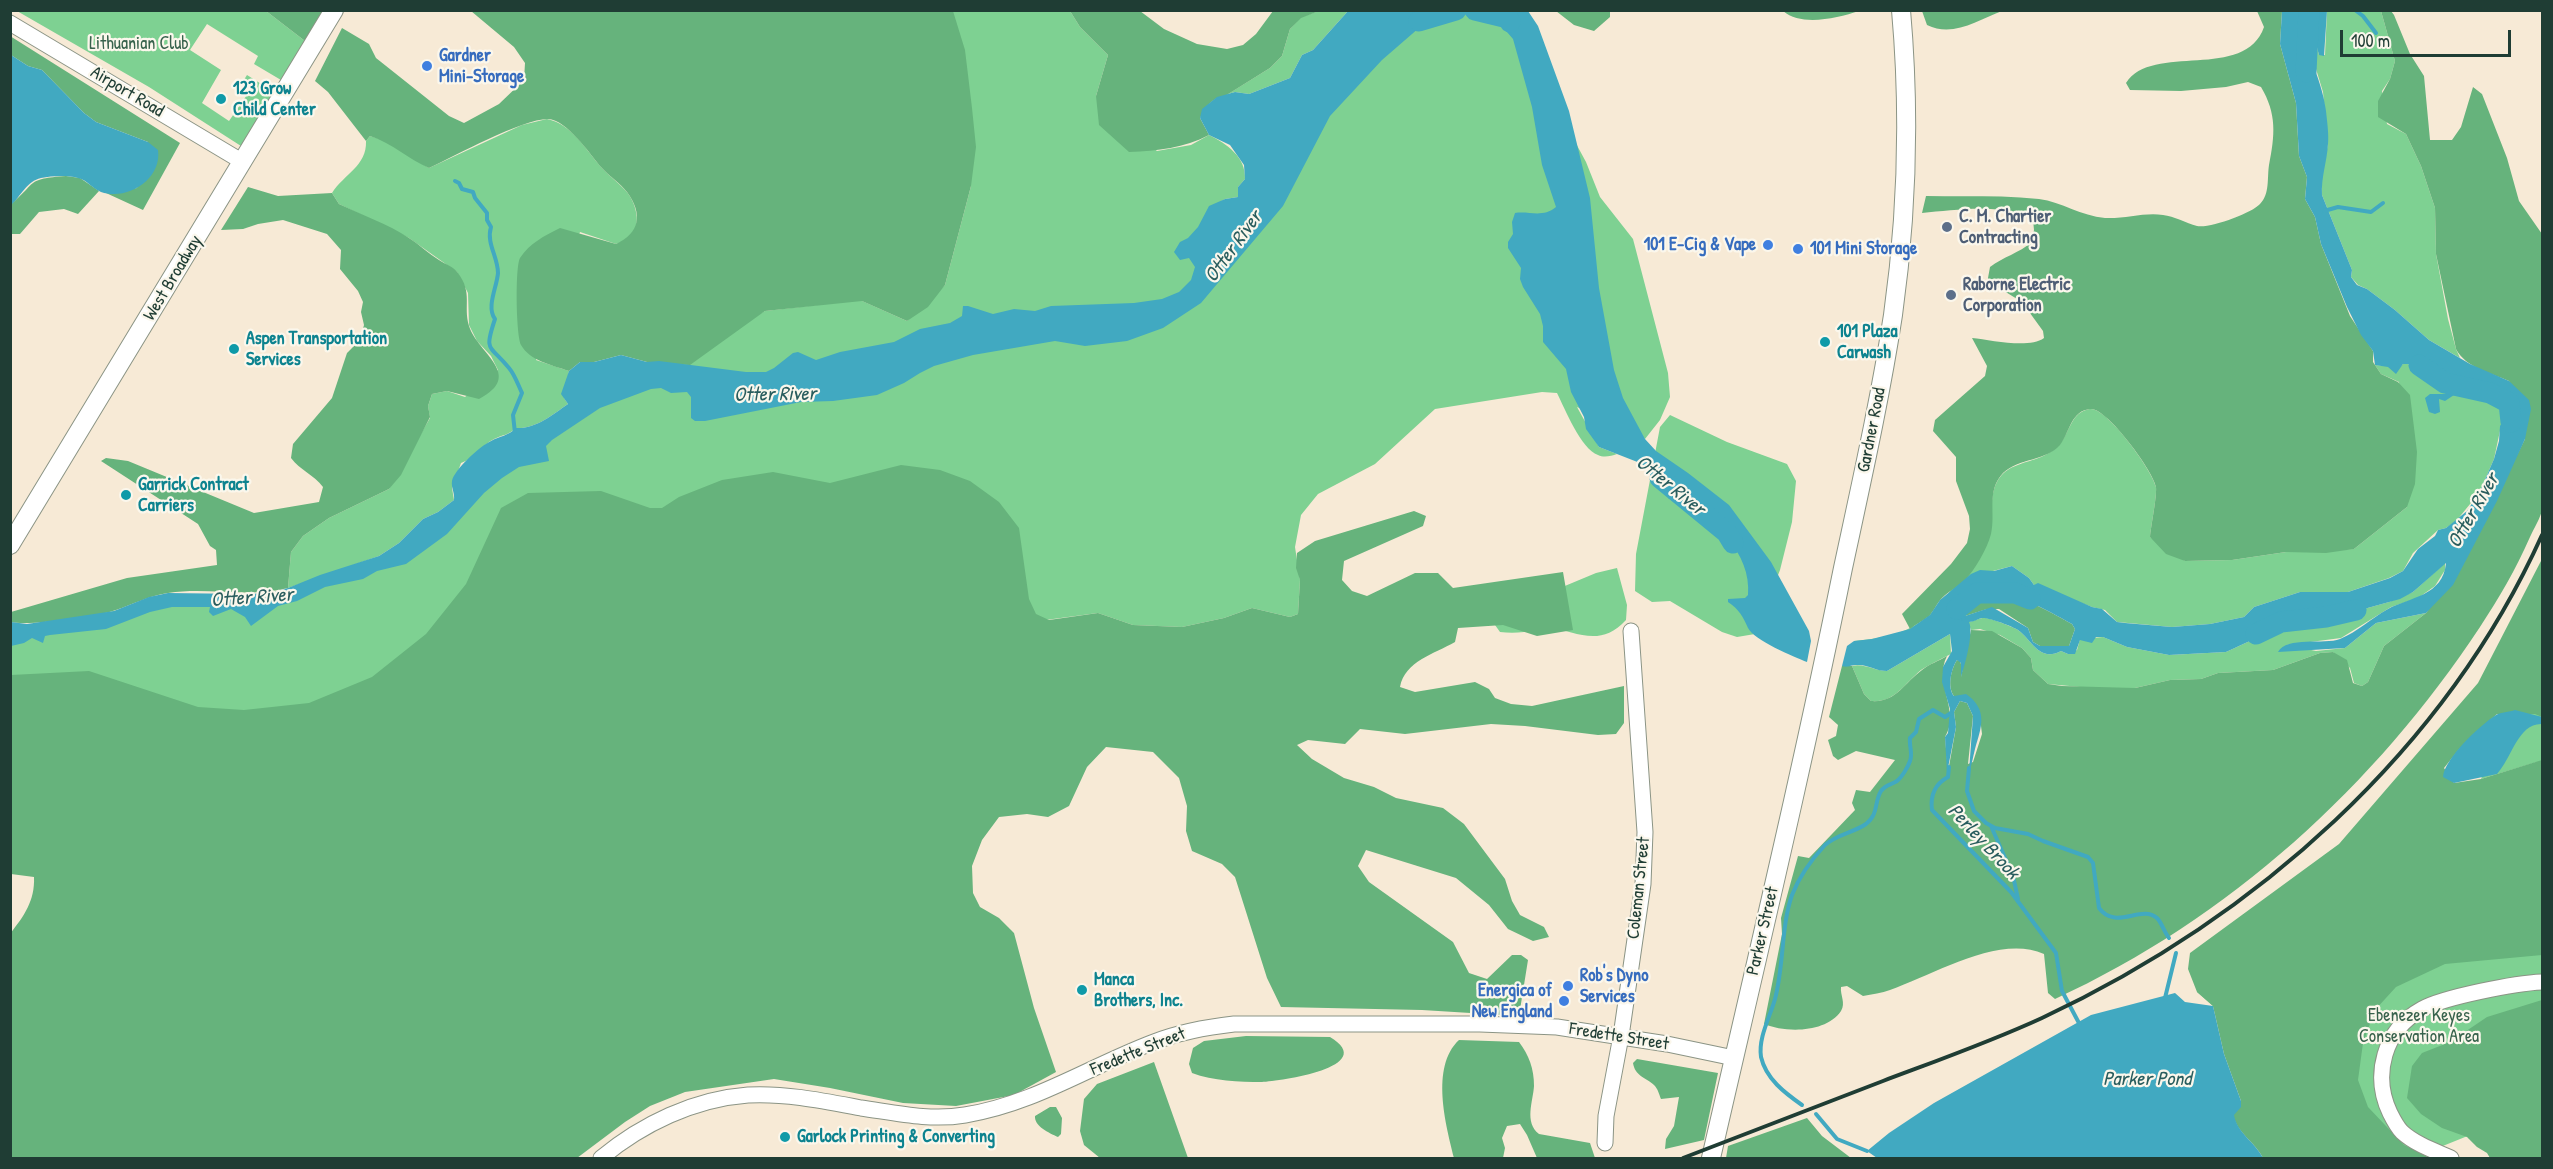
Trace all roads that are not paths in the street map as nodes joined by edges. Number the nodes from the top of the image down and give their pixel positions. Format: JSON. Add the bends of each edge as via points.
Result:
{"nodes":[{"id":1,"x":334,"y":10,"type":"edge"},
{"id":2,"x":1901,"y":10,"type":"edge"},
{"id":3,"x":10,"y":23,"type":"edge"},
{"id":4,"x":243,"y":162,"type":"junction"},
{"id":5,"x":10,"y":545,"type":"edge"},
{"id":6,"x":1631,"y":631,"type":"dead end"},
{"id":7,"x":1816,"y":703,"type":"joint"},
{"id":8,"x":2542,"y":981,"type":"edge"},
{"id":9,"x":1621,"y":1036,"type":"junction"},
{"id":10,"x":1734,"y":1058,"type":"junction"},
{"id":11,"x":1605,"y":1143,"type":"dead end"},
{"id":12,"x":601,"y":1158,"type":"edge"},
{"id":13,"x":1711,"y":1158,"type":"edge"},
{"id":14,"x":2451,"y":1158,"type":"edge"}],
"edges":[{"from":1,"to":4,"type":"main road","name":"West Broadway"},
{"from":2,"to":7,"type":"main road","name":"Gardner Road","via":[[1906,74],[1905,147],[1893,315]]},
{"from":3,"to":4,"type":"street","name":"Airport Road"},
{"from":4,"to":5,"type":"main road","name":"West Broadway"},
{"from":6,"to":9,"type":"street","name":"Coleman Street","via":[[1645,855]]},
{"from":7,"to":10,"type":"main road","name":"Parker Street"},
{"from":8,"to":14,"type":"street","via":[[2423,1008],[2391,1039],[2382,1068],[2381,1088],[2394,1120],[2411,1138]]},
{"from":9,"to":10,"type":"street","name":"Fredette Street"},
{"from":9,"to":11,"type":"street","name":"Coleman Street","via":[[1606,1116]]},
{"from":9,"to":12,"type":"street","name":"Fredette Street","via":[[1557,1027],[1480,1024],[1221,1026],[1154,1042],[1035,1096],[987,1111],[929,1118],[815,1100],[741,1096],[666,1116]]},
{"from":10,"to":13,"type":"main road","name":"Parker Street"}]}
